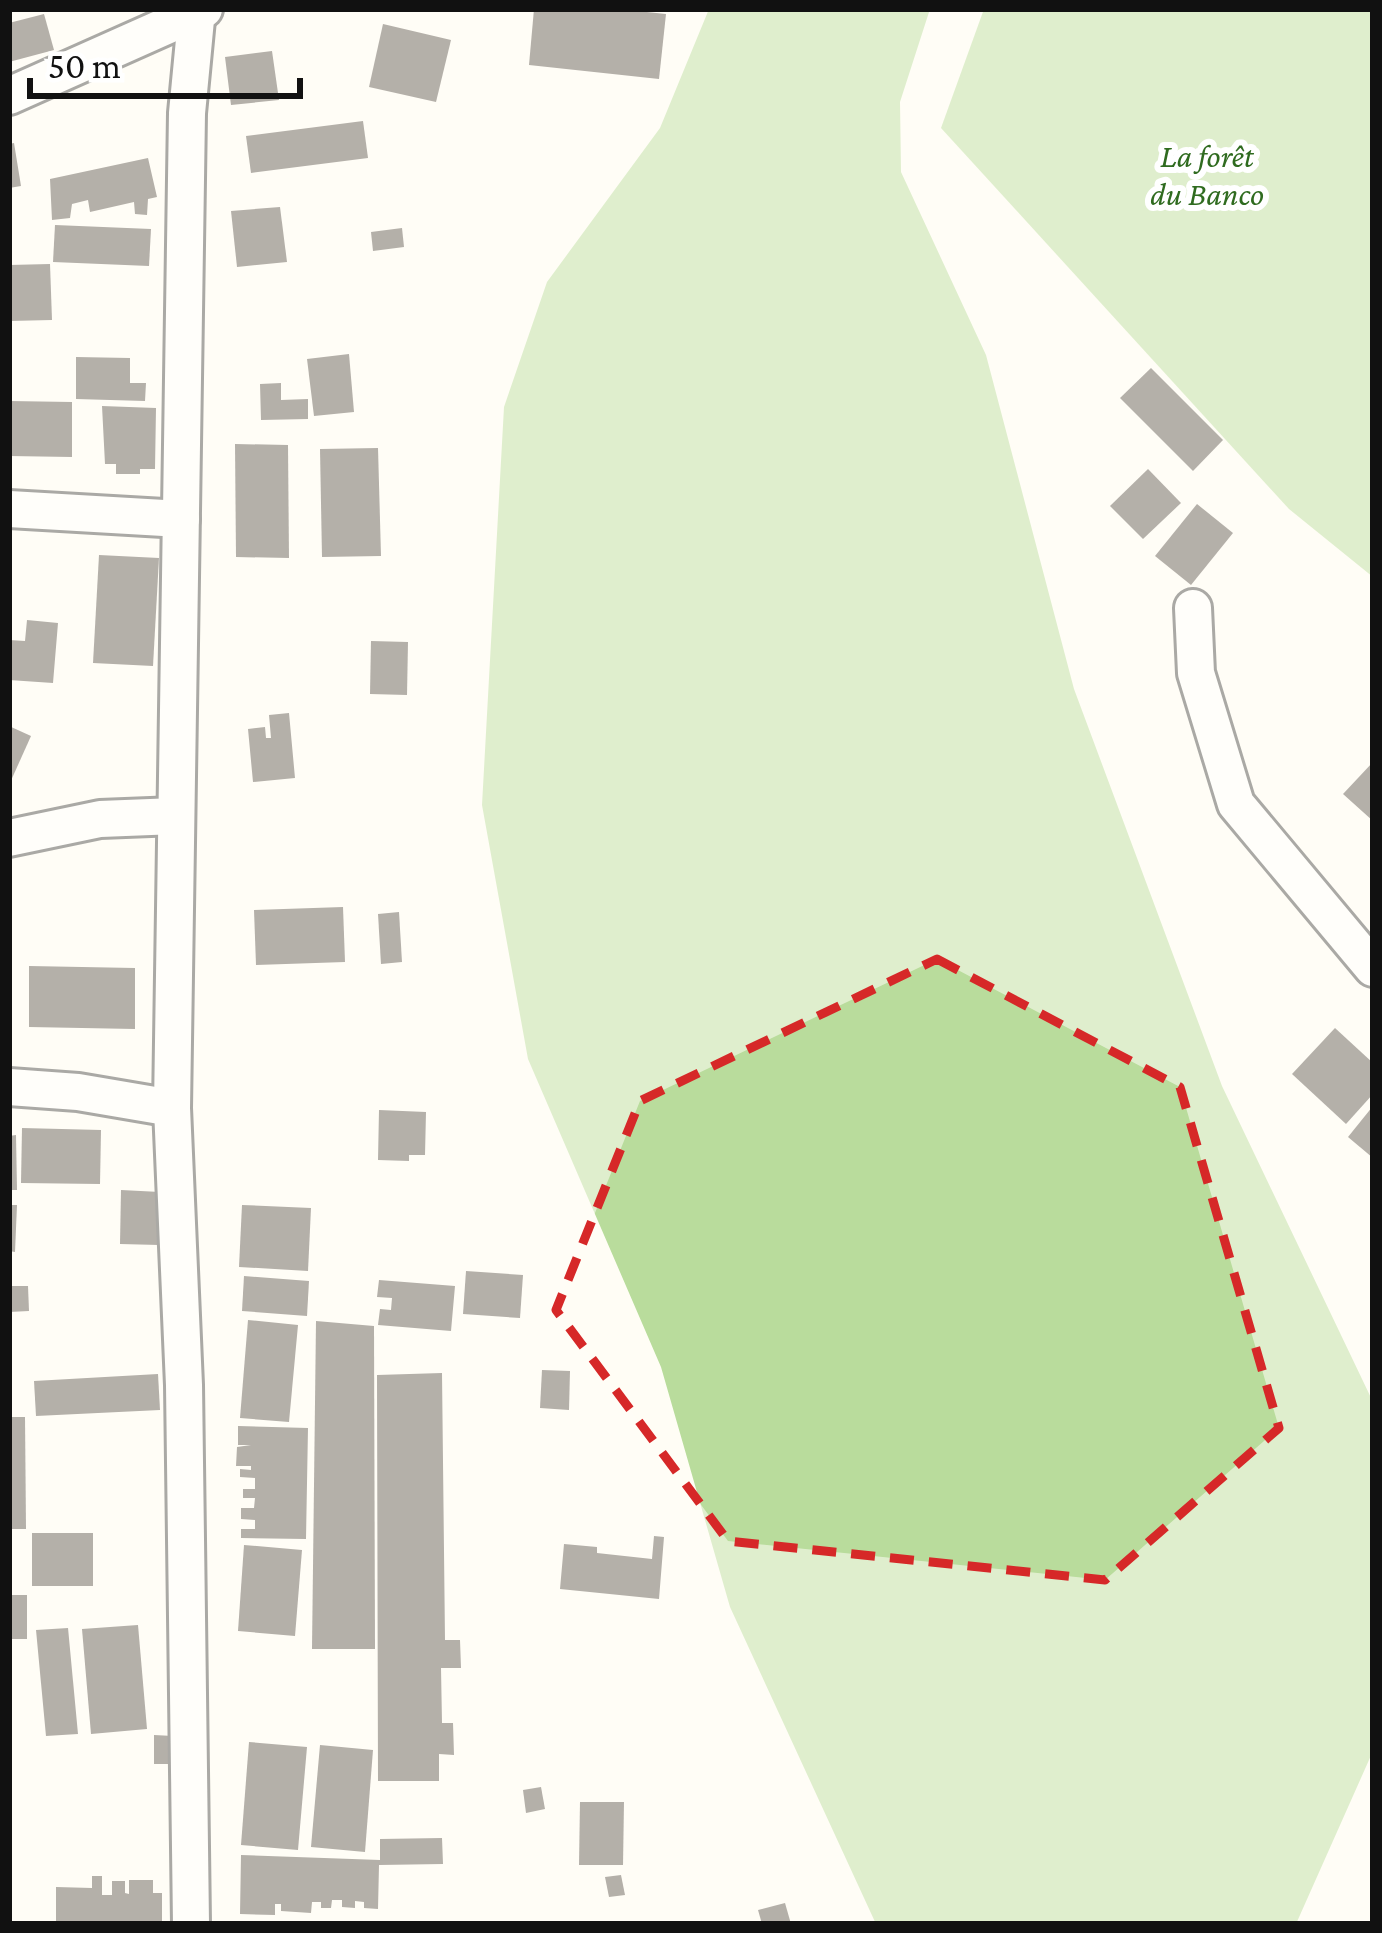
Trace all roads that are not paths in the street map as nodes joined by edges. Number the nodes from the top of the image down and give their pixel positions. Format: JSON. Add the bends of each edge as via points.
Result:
{"nodes":[{"id":1,"x":199,"y":11,"type":"edge"},
{"id":2,"x":9,"y":96,"type":"edge"},
{"id":3,"x":9,"y":508,"type":"edge"},
{"id":4,"x":181,"y":519,"type":"junction"},
{"id":5,"x":1193,"y":608,"type":"dead end"},
{"id":6,"x":176,"y":816,"type":"junction"},
{"id":7,"x":9,"y":838,"type":"edge"},
{"id":8,"x":1373,"y":968,"type":"edge"},
{"id":9,"x":9,"y":1087,"type":"edge"},
{"id":10,"x":172,"y":1108,"type":"junction"},
{"id":11,"x":191,"y":1924,"type":"edge"}],
"edges":[{"from":1,"to":2,"type":"street"},
{"from":1,"to":4,"type":"street","via":[[187,113]]},
{"from":3,"to":4,"type":"street"},
{"from":4,"to":6,"type":"street"},
{"from":5,"to":8,"type":"street","via":[[1196,673],[1236,805]]},
{"from":6,"to":7,"type":"street","via":[[100,819]]},
{"from":6,"to":10,"type":"street"},
{"from":9,"to":10,"type":"street"},
{"from":10,"to":11,"type":"street"}]}
